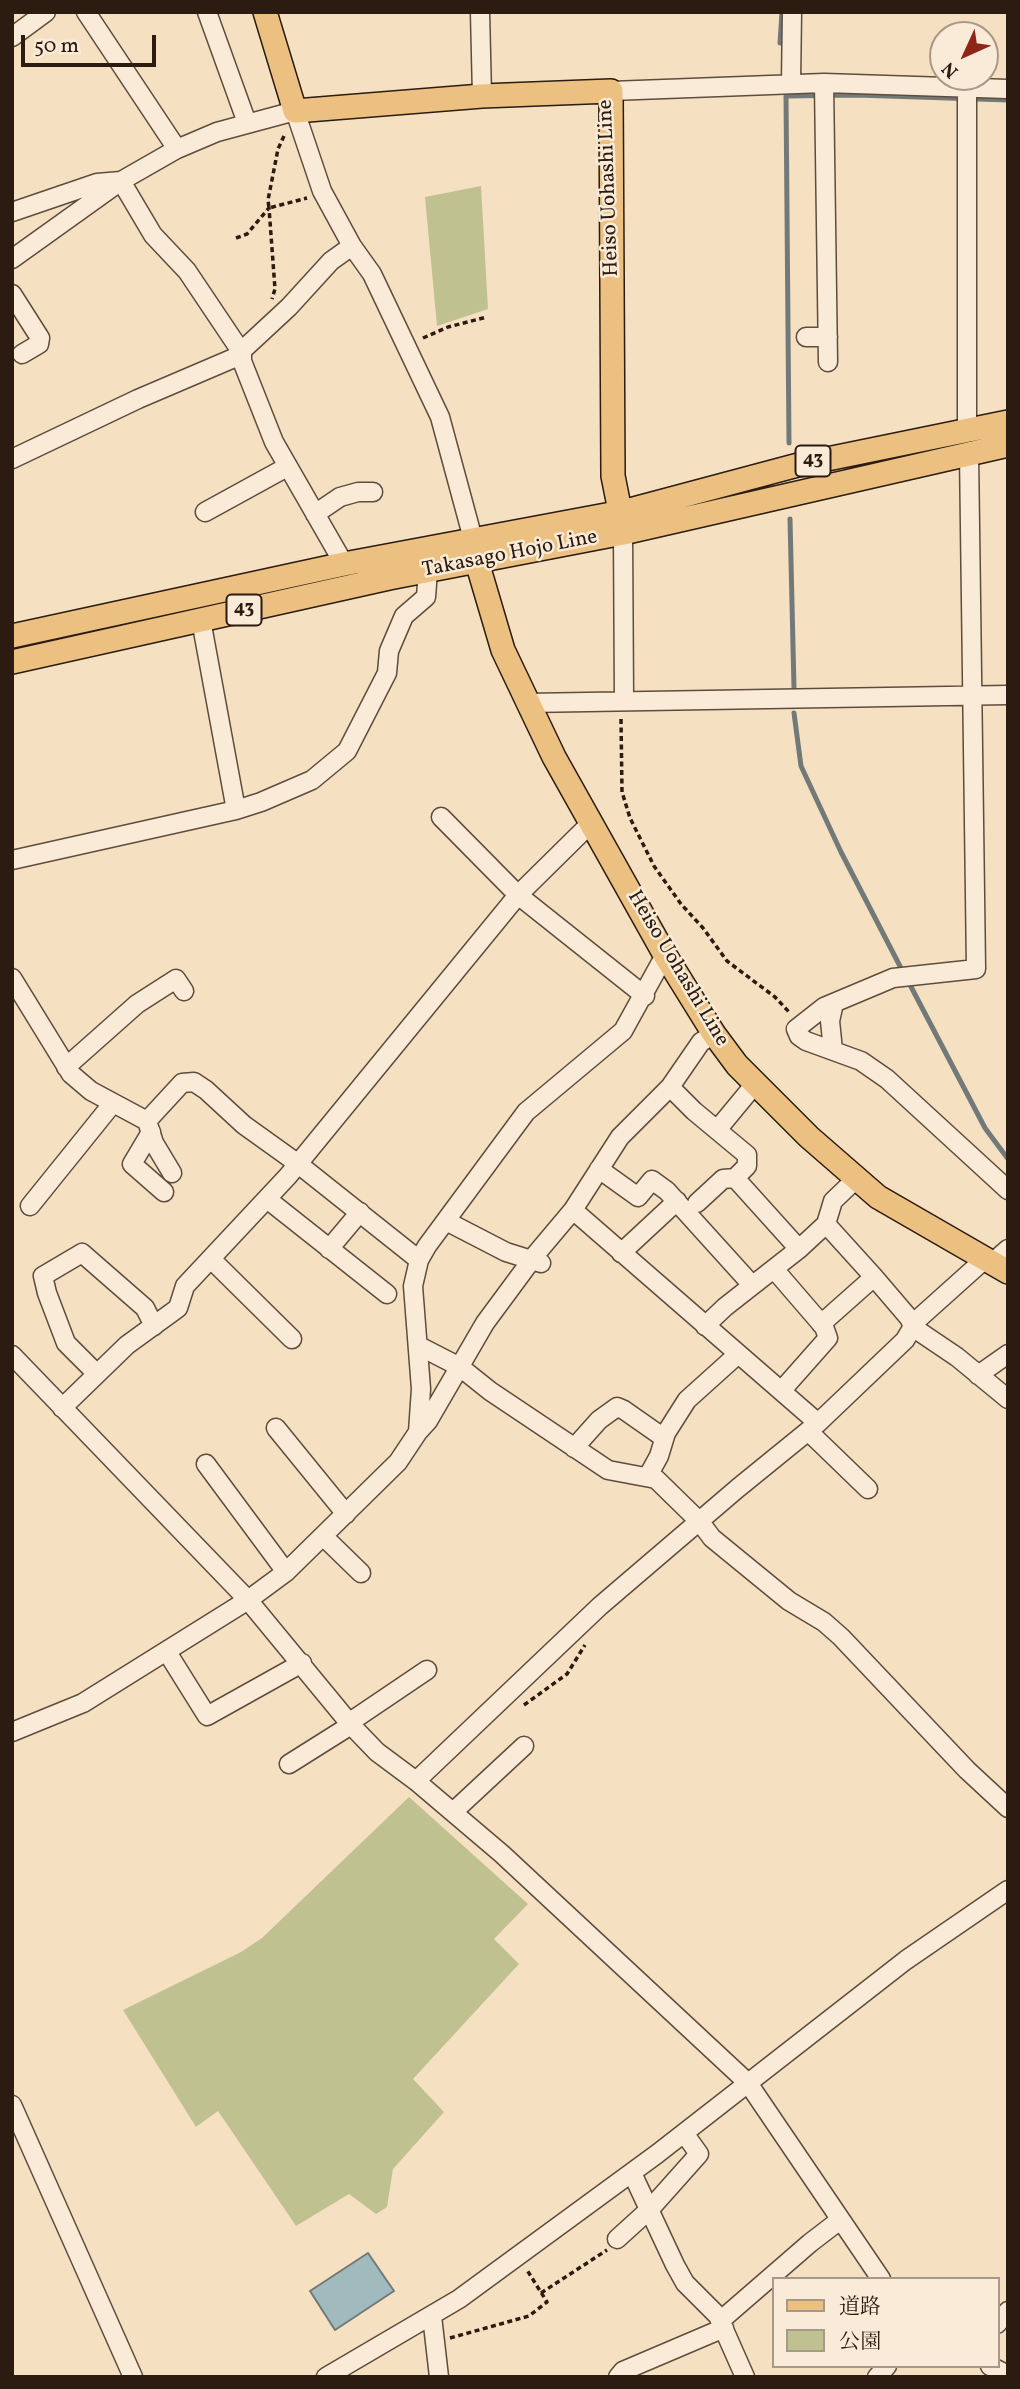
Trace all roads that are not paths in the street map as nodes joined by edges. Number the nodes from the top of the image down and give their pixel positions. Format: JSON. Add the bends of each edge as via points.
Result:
{"nodes":[{"id":1,"x":46,"y":12,"type":"edge"},
{"id":2,"x":86,"y":12,"type":"edge"},
{"id":3,"x":206,"y":12,"type":"edge"},
{"id":4,"x":265,"y":12,"type":"edge"},
{"id":5,"x":480,"y":12,"type":"edge"},
{"id":6,"x":792,"y":12,"type":"edge"},
{"id":7,"x":12,"y":37,"type":"edge"},
{"id":8,"x":786,"y":83,"type":"junction"},
{"id":9,"x":1008,"y":89,"type":"edge"},
{"id":10,"x":611,"y":91,"type":"junction"},
{"id":11,"x":824,"y":91,"type":"junction"},
{"id":12,"x":967,"y":95,"type":"junction"},
{"id":13,"x":482,"y":96,"type":"junction"},
{"id":14,"x":295,"y":111,"type":"junction"},
{"id":15,"x":247,"y":123,"type":"junction"},
{"id":16,"x":177,"y":149,"type":"junction"},
{"id":17,"x":121,"y":181,"type":"junction"},
{"id":18,"x":12,"y":212,"type":"edge"},
{"id":19,"x":352,"y":246,"type":"junction"},
{"id":20,"x":12,"y":259,"type":"edge"},
{"id":21,"x":12,"y":294,"type":"edge"},
{"id":22,"x":806,"y":337,"type":"dead end"},
{"id":23,"x":828,"y":337,"type":"junction"},
{"id":24,"x":242,"y":353,"type":"junction"},
{"id":25,"x":22,"y":354,"type":"dead end"},
{"id":26,"x":828,"y":362,"type":"dead end"},
{"id":27,"x":1008,"y":422,"type":"edge"},
{"id":28,"x":968,"y":442,"type":"junction"},
{"id":29,"x":1008,"y":445,"type":"edge"},
{"id":30,"x":12,"y":459,"type":"edge"},
{"id":31,"x":287,"y":467,"type":"junction"},
{"id":32,"x":373,"y":492,"type":"dead end"},
{"id":33,"x":205,"y":512,"type":"dead end"},
{"id":34,"x":316,"y":514,"type":"junction"},
{"id":35,"x":622,"y":522,"type":"junction"},
{"id":36,"x":475,"y":551,"type":"junction"},
{"id":37,"x":344,"y":564,"type":"junction"},
{"id":38,"x":428,"y":570,"type":"junction"},
{"id":39,"x":201,"y":620,"type":"junction"},
{"id":40,"x":12,"y":636,"type":"edge"},
{"id":41,"x":12,"y":662,"type":"edge"},
{"id":42,"x":972,"y":695,"type":"junction"},
{"id":43,"x":1008,"y":695,"type":"edge"},
{"id":44,"x":624,"y":700,"type":"junction"},
{"id":45,"x":527,"y":703,"type":"junction"},
{"id":46,"x":236,"y":810,"type":"junction"},
{"id":47,"x":441,"y":817,"type":"dead end"},
{"id":48,"x":590,"y":824,"type":"junction"},
{"id":49,"x":12,"y":860,"type":"edge"},
{"id":50,"x":517,"y":895,"type":"junction"},
{"id":51,"x":665,"y":955,"type":"junction"},
{"id":52,"x":12,"y":978,"type":"edge"},
{"id":53,"x":184,"y":991,"type":"dead end"},
{"id":54,"x":645,"y":996,"type":"junction"},
{"id":55,"x":834,"y":1003,"type":"junction"},
{"id":56,"x":714,"y":1034,"type":"junction"},
{"id":57,"x":833,"y":1050,"type":"junction"},
{"id":58,"x":66,"y":1067,"type":"junction"},
{"id":59,"x":755,"y":1084,"type":"junction"},
{"id":60,"x":670,"y":1087,"type":"junction"},
{"id":61,"x":113,"y":1102,"type":"junction"},
{"id":62,"x":149,"y":1126,"type":"junction"},
{"id":63,"x":717,"y":1130,"type":"junction"},
{"id":64,"x":297,"y":1163,"type":"junction"},
{"id":65,"x":599,"y":1169,"type":"junction"},
{"id":66,"x":172,"y":1173,"type":"dead end"},
{"id":67,"x":735,"y":1178,"type":"junction"},
{"id":68,"x":857,"y":1178,"type":"junction"},
{"id":69,"x":1008,"y":1190,"type":"edge"},
{"id":70,"x":163,"y":1192,"type":"dead end"},
{"id":71,"x":267,"y":1199,"type":"junction"},
{"id":72,"x":677,"y":1201,"type":"junction"},
{"id":73,"x":697,"y":1203,"type":"dead end"},
{"id":74,"x":30,"y":1206,"type":"dead end"},
{"id":75,"x":573,"y":1210,"type":"junction"},
{"id":76,"x":360,"y":1212,"type":"junction"},
{"id":77,"x":446,"y":1221,"type":"junction"},
{"id":78,"x":826,"y":1224,"type":"junction"},
{"id":79,"x":799,"y":1249,"type":"junction"},
{"id":80,"x":329,"y":1250,"type":"junction"},
{"id":81,"x":621,"y":1253,"type":"junction"},
{"id":82,"x":211,"y":1259,"type":"junction"},
{"id":83,"x":419,"y":1259,"type":"junction"},
{"id":84,"x":537,"y":1261,"type":"junction"},
{"id":85,"x":998,"y":1261,"type":"edge"},
{"id":86,"x":774,"y":1269,"type":"junction"},
{"id":87,"x":874,"y":1276,"type":"junction"},
{"id":88,"x":752,"y":1285,"type":"junction"},
{"id":89,"x":387,"y":1294,"type":"dead end"},
{"id":90,"x":821,"y":1324,"type":"junction"},
{"id":91,"x":154,"y":1326,"type":"junction"},
{"id":92,"x":705,"y":1326,"type":"junction"},
{"id":93,"x":914,"y":1328,"type":"junction"},
{"id":94,"x":292,"y":1339,"type":"dead end"},
{"id":95,"x":419,"y":1346,"type":"junction"},
{"id":96,"x":1008,"y":1354,"type":"edge"},
{"id":97,"x":12,"y":1355,"type":"edge"},
{"id":98,"x":737,"y":1355,"type":"junction"},
{"id":99,"x":460,"y":1367,"type":"junction"},
{"id":100,"x":97,"y":1374,"type":"junction"},
{"id":101,"x":978,"y":1375,"type":"junction"},
{"id":102,"x":782,"y":1390,"type":"junction"},
{"id":103,"x":1008,"y":1399,"type":"edge"},
{"id":104,"x":62,"y":1408,"type":"junction"},
{"id":105,"x":813,"y":1427,"type":"junction"},
{"id":106,"x":276,"y":1428,"type":"dead end"},
{"id":107,"x":418,"y":1432,"type":"junction"},
{"id":108,"x":664,"y":1438,"type":"junction"},
{"id":109,"x":574,"y":1448,"type":"junction"},
{"id":110,"x":206,"y":1464,"type":"dead end"},
{"id":111,"x":648,"y":1476,"type":"junction"},
{"id":112,"x":868,"y":1489,"type":"dead end"},
{"id":113,"x":346,"y":1514,"type":"junction"},
{"id":114,"x":700,"y":1522,"type":"junction"},
{"id":115,"x":323,"y":1536,"type":"junction"},
{"id":116,"x":286,"y":1572,"type":"junction"},
{"id":117,"x":361,"y":1573,"type":"dead end"},
{"id":118,"x":248,"y":1600,"type":"junction"},
{"id":119,"x":167,"y":1652,"type":"junction"},
{"id":120,"x":302,"y":1663,"type":"junction"},
{"id":121,"x":427,"y":1670,"type":"dead end"},
{"id":122,"x":350,"y":1723,"type":"junction"},
{"id":123,"x":12,"y":1731,"type":"edge"},
{"id":124,"x":524,"y":1746,"type":"dead end"},
{"id":125,"x":289,"y":1764,"type":"dead end"},
{"id":126,"x":416,"y":1781,"type":"junction"},
{"id":127,"x":1008,"y":1808,"type":"edge"},
{"id":128,"x":453,"y":1812,"type":"junction"},
{"id":129,"x":1008,"y":1890,"type":"edge"},
{"id":130,"x":748,"y":2083,"type":"junction"},
{"id":131,"x":12,"y":2105,"type":"edge"},
{"id":132,"x":684,"y":2133,"type":"junction"},
{"id":133,"x":632,"y":2173,"type":"junction"},
{"id":134,"x":650,"y":2209,"type":"junction"},
{"id":135,"x":840,"y":2220,"type":"junction"},
{"id":136,"x":617,"y":2239,"type":"road end"},
{"id":137,"x":775,"y":2277,"type":"edge"},
{"id":138,"x":880,"y":2277,"type":"edge"},
{"id":139,"x":772,"y":2280,"type":"edge"},
{"id":140,"x":432,"y":2316,"type":"junction"},
{"id":141,"x":722,"y":2324,"type":"junction"},
{"id":142,"x":133,"y":2377,"type":"edge"},
{"id":143,"x":326,"y":2377,"type":"edge"},
{"id":144,"x":439,"y":2377,"type":"edge"},
{"id":145,"x":618,"y":2377,"type":"edge"},
{"id":146,"x":745,"y":2377,"type":"edge"}],
"edges":[{"from":1,"to":7,"type":"street"},
{"from":2,"to":16,"type":"street"},
{"from":3,"to":15,"type":"street"},
{"from":4,"to":14,"type":"main road"},
{"from":5,"to":13,"type":"street"},
{"from":6,"to":8,"type":"street"},
{"from":8,"to":10,"type":"street"},
{"from":8,"to":11,"type":"street"},
{"from":9,"to":12,"type":"street"},
{"from":10,"to":13,"type":"main road","name":"Heiso Uohashi Line"},
{"from":10,"to":35,"type":"main road","name":"Heiso Uohashi Line","via":[[613,476]]},
{"from":11,"to":12,"type":"street"},
{"from":11,"to":23,"type":"street"},
{"from":12,"to":28,"type":"street"},
{"from":13,"to":14,"type":"main road","name":"Heiso Uohashi Line"},
{"from":14,"to":15,"type":"street"},
{"from":14,"to":19,"type":"street","via":[[322,191]]},
{"from":15,"to":16,"type":"street"},
{"from":16,"to":17,"type":"street"},
{"from":17,"to":18,"type":"street","via":[[97,183]]},
{"from":17,"to":20,"type":"street"},
{"from":17,"to":24,"type":"street","via":[[153,235],[187,271]]},
{"from":19,"to":24,"type":"street","via":[[331,261]]},
{"from":19,"to":36,"type":"street","via":[[373,274],[440,417]]},
{"from":21,"to":25,"type":"street","via":[[40,338],[39,344]]},
{"from":22,"to":23,"type":"street"},
{"from":23,"to":26,"type":"street"},
{"from":24,"to":30,"type":"street"},
{"from":24,"to":31,"type":"street"},
{"from":27,"to":28,"type":"main road","name":"Takasago Hojo Line","number":"43"},
{"from":28,"to":29,"type":"main road","name":"Takasago Hojo Line","number":"43"},
{"from":28,"to":35,"type":"main road","name":"Takasago Hojo Line","number":"43","via":[[798,464]]},
{"from":28,"to":42,"type":"street"},
{"from":31,"to":33,"type":"street"},
{"from":31,"to":34,"type":"street"},
{"from":32,"to":34,"type":"street","via":[[340,497]]},
{"from":34,"to":37,"type":"street"},
{"from":35,"to":36,"type":"main road","name":"Takasago Hojo Line","number":"43"},
{"from":35,"to":44,"type":"street"},
{"from":36,"to":37,"type":"main road","name":"Takasago Hojo Line","number":"43"},
{"from":36,"to":38,"type":"main road","name":"Takasago Hojo Line","number":"43"},
{"from":36,"to":45,"type":"main road","name":"Heiso Uohashi Line","via":[[503,650]]},
{"from":37,"to":40,"type":"main road","name":"Takasago Hojo Line","number":"43"},
{"from":38,"to":39,"type":"main road","name":"Takasago Hojo Line","number":"43"},
{"from":38,"to":46,"type":"street","via":[[426,597],[404,616],[389,651],[387,673],[347,751],[312,780]]},
{"from":39,"to":41,"type":"main road","name":"Takasago Hojo Line","number":"43"},
{"from":39,"to":46,"type":"street"},
{"from":42,"to":43,"type":"street"},
{"from":42,"to":44,"type":"street"},
{"from":42,"to":55,"type":"street","via":[[976,969],[893,978]]},
{"from":44,"to":45,"type":"street"},
{"from":45,"to":48,"type":"main road","name":"Heiso Uohashi Line"},
{"from":46,"to":49,"type":"street"},
{"from":47,"to":50,"type":"street"},
{"from":48,"to":50,"type":"street"},
{"from":48,"to":51,"type":"main road","name":"Heiso Uohashi Line"},
{"from":50,"to":54,"type":"street"},
{"from":50,"to":64,"type":"street"},
{"from":51,"to":54,"type":"street"},
{"from":51,"to":56,"type":"main road","name":"Heiso Uohashi Line"},
{"from":52,"to":58,"type":"street"},
{"from":53,"to":58,"type":"street","via":[[176,979],[137,1004]]},
{"from":54,"to":77,"type":"street","via":[[624,1031],[526,1112]]},
{"from":55,"to":57,"type":"street","via":[[830,1021]]},
{"from":55,"to":57,"type":"street","via":[[796,1029],[799,1036]]},
{"from":56,"to":59,"type":"main road","name":"Heiso Uohashi Line"},
{"from":56,"to":60,"type":"street","via":[[701,1042]]},
{"from":57,"to":69,"type":"street","via":[[861,1061],[887,1079]]},
{"from":58,"to":61,"type":"street","via":[[91,1091]]},
{"from":59,"to":63,"type":"street"},
{"from":59,"to":68,"type":"main road","name":"Heiso Uohashi Line"},
{"from":60,"to":63,"type":"street"},
{"from":60,"to":65,"type":"street","via":[[620,1137]]},
{"from":61,"to":62,"type":"street"},
{"from":61,"to":74,"type":"street"},
{"from":62,"to":64,"type":"street","via":[[182,1083],[194,1082]]},
{"from":62,"to":66,"type":"street"},
{"from":62,"to":70,"type":"street","via":[[132,1164]]},
{"from":63,"to":67,"type":"street","via":[[747,1154],[747,1166]]},
{"from":64,"to":71,"type":"street"},
{"from":64,"to":76,"type":"street"},
{"from":65,"to":72,"type":"street","via":[[638,1197],[652,1180]]},
{"from":65,"to":75,"type":"street"},
{"from":67,"to":73,"type":"street","via":[[723,1179]]},
{"from":67,"to":79,"type":"street"},
{"from":68,"to":78,"type":"street","via":[[833,1200]]},
{"from":68,"to":85,"type":"main road","name":"Heiso Uohashi Line","via":[[878,1197]]},
{"from":71,"to":80,"type":"street"},
{"from":71,"to":82,"type":"street"},
{"from":72,"to":81,"type":"street"},
{"from":72,"to":88,"type":"street"},
{"from":75,"to":81,"type":"street"},
{"from":75,"to":84,"type":"street"},
{"from":76,"to":80,"type":"street"},
{"from":76,"to":83,"type":"street"},
{"from":77,"to":83,"type":"street"},
{"from":77,"to":84,"type":"street","via":[[506,1252]]},
{"from":78,"to":79,"type":"street"},
{"from":78,"to":87,"type":"street"},
{"from":79,"to":86,"type":"street"},
{"from":80,"to":89,"type":"street"},
{"from":81,"to":92,"type":"street"},
{"from":82,"to":91,"type":"street","via":[[185,1286],[178,1308]]},
{"from":82,"to":94,"type":"street"},
{"from":83,"to":95,"type":"street","via":[[413,1286]]},
{"from":84,"to":99,"type":"street","via":[[485,1323]]},
{"from":85,"to":93,"type":"street","via":[[917,1320]]},
{"from":86,"to":88,"type":"street"},
{"from":86,"to":90,"type":"street"},
{"from":87,"to":90,"type":"street"},
{"from":87,"to":93,"type":"street"},
{"from":88,"to":92,"type":"street"},
{"from":90,"to":102,"type":"street","via":[[828,1338]]},
{"from":91,"to":100,"type":"street"},
{"from":91,"to":100,"type":"street","via":[[145,1308],[82,1253],[43,1276],[66,1343]]},
{"from":92,"to":98,"type":"street"},
{"from":93,"to":101,"type":"street"},
{"from":93,"to":105,"type":"street"},
{"from":95,"to":99,"type":"street"},
{"from":95,"to":107,"type":"street"},
{"from":96,"to":101,"type":"street"},
{"from":97,"to":104,"type":"street"},
{"from":98,"to":102,"type":"street"},
{"from":98,"to":108,"type":"street","via":[[687,1400]]},
{"from":99,"to":107,"type":"street"},
{"from":99,"to":109,"type":"street"},
{"from":100,"to":104,"type":"street"},
{"from":101,"to":103,"type":"street"},
{"from":102,"to":105,"type":"street"},
{"from":104,"to":118,"type":"street"},
{"from":105,"to":112,"type":"street"},
{"from":105,"to":114,"type":"street"},
{"from":106,"to":113,"type":"street"},
{"from":107,"to":113,"type":"street","via":[[398,1462]]},
{"from":108,"to":109,"type":"street","via":[[617,1407]]},
{"from":108,"to":111,"type":"street"},
{"from":109,"to":111,"type":"street","via":[[608,1470]]},
{"from":110,"to":116,"type":"street"},
{"from":111,"to":114,"type":"street"},
{"from":113,"to":115,"type":"street"},
{"from":114,"to":126,"type":"street","via":[[600,1606]]},
{"from":114,"to":127,"type":"street","via":[[731,1554],[841,1637]]},
{"from":115,"to":116,"type":"street"},
{"from":115,"to":117,"type":"street"},
{"from":116,"to":118,"type":"street"},
{"from":118,"to":119,"type":"street"},
{"from":118,"to":120,"type":"street"},
{"from":119,"to":120,"type":"street","via":[[207,1716]]},
{"from":119,"to":123,"type":"street","via":[[83,1703]]},
{"from":120,"to":122,"type":"street"},
{"from":121,"to":122,"type":"street"},
{"from":122,"to":125,"type":"street"},
{"from":122,"to":126,"type":"street","via":[[377,1752]]},
{"from":124,"to":128,"type":"street"},
{"from":126,"to":128,"type":"street"},
{"from":128,"to":130,"type":"street"},
{"from":129,"to":130,"type":"street","via":[[906,1960]]},
{"from":130,"to":132,"type":"street"},
{"from":130,"to":135,"type":"street"},
{"from":131,"to":142,"type":"street"},
{"from":132,"to":133,"type":"street"},
{"from":132,"to":134,"type":"street","via":[[699,2154]]},
{"from":133,"to":134,"type":"street"},
{"from":133,"to":140,"type":"street"},
{"from":134,"to":136,"type":"street"},
{"from":134,"to":141,"type":"street","via":[[685,2283]]},
{"from":135,"to":137,"type":"street"},
{"from":135,"to":138,"type":"street"},
{"from":139,"to":141,"type":"street"},
{"from":140,"to":143,"type":"street"},
{"from":140,"to":144,"type":"street"},
{"from":141,"to":145,"type":"street"},
{"from":141,"to":146,"type":"street"}]}
